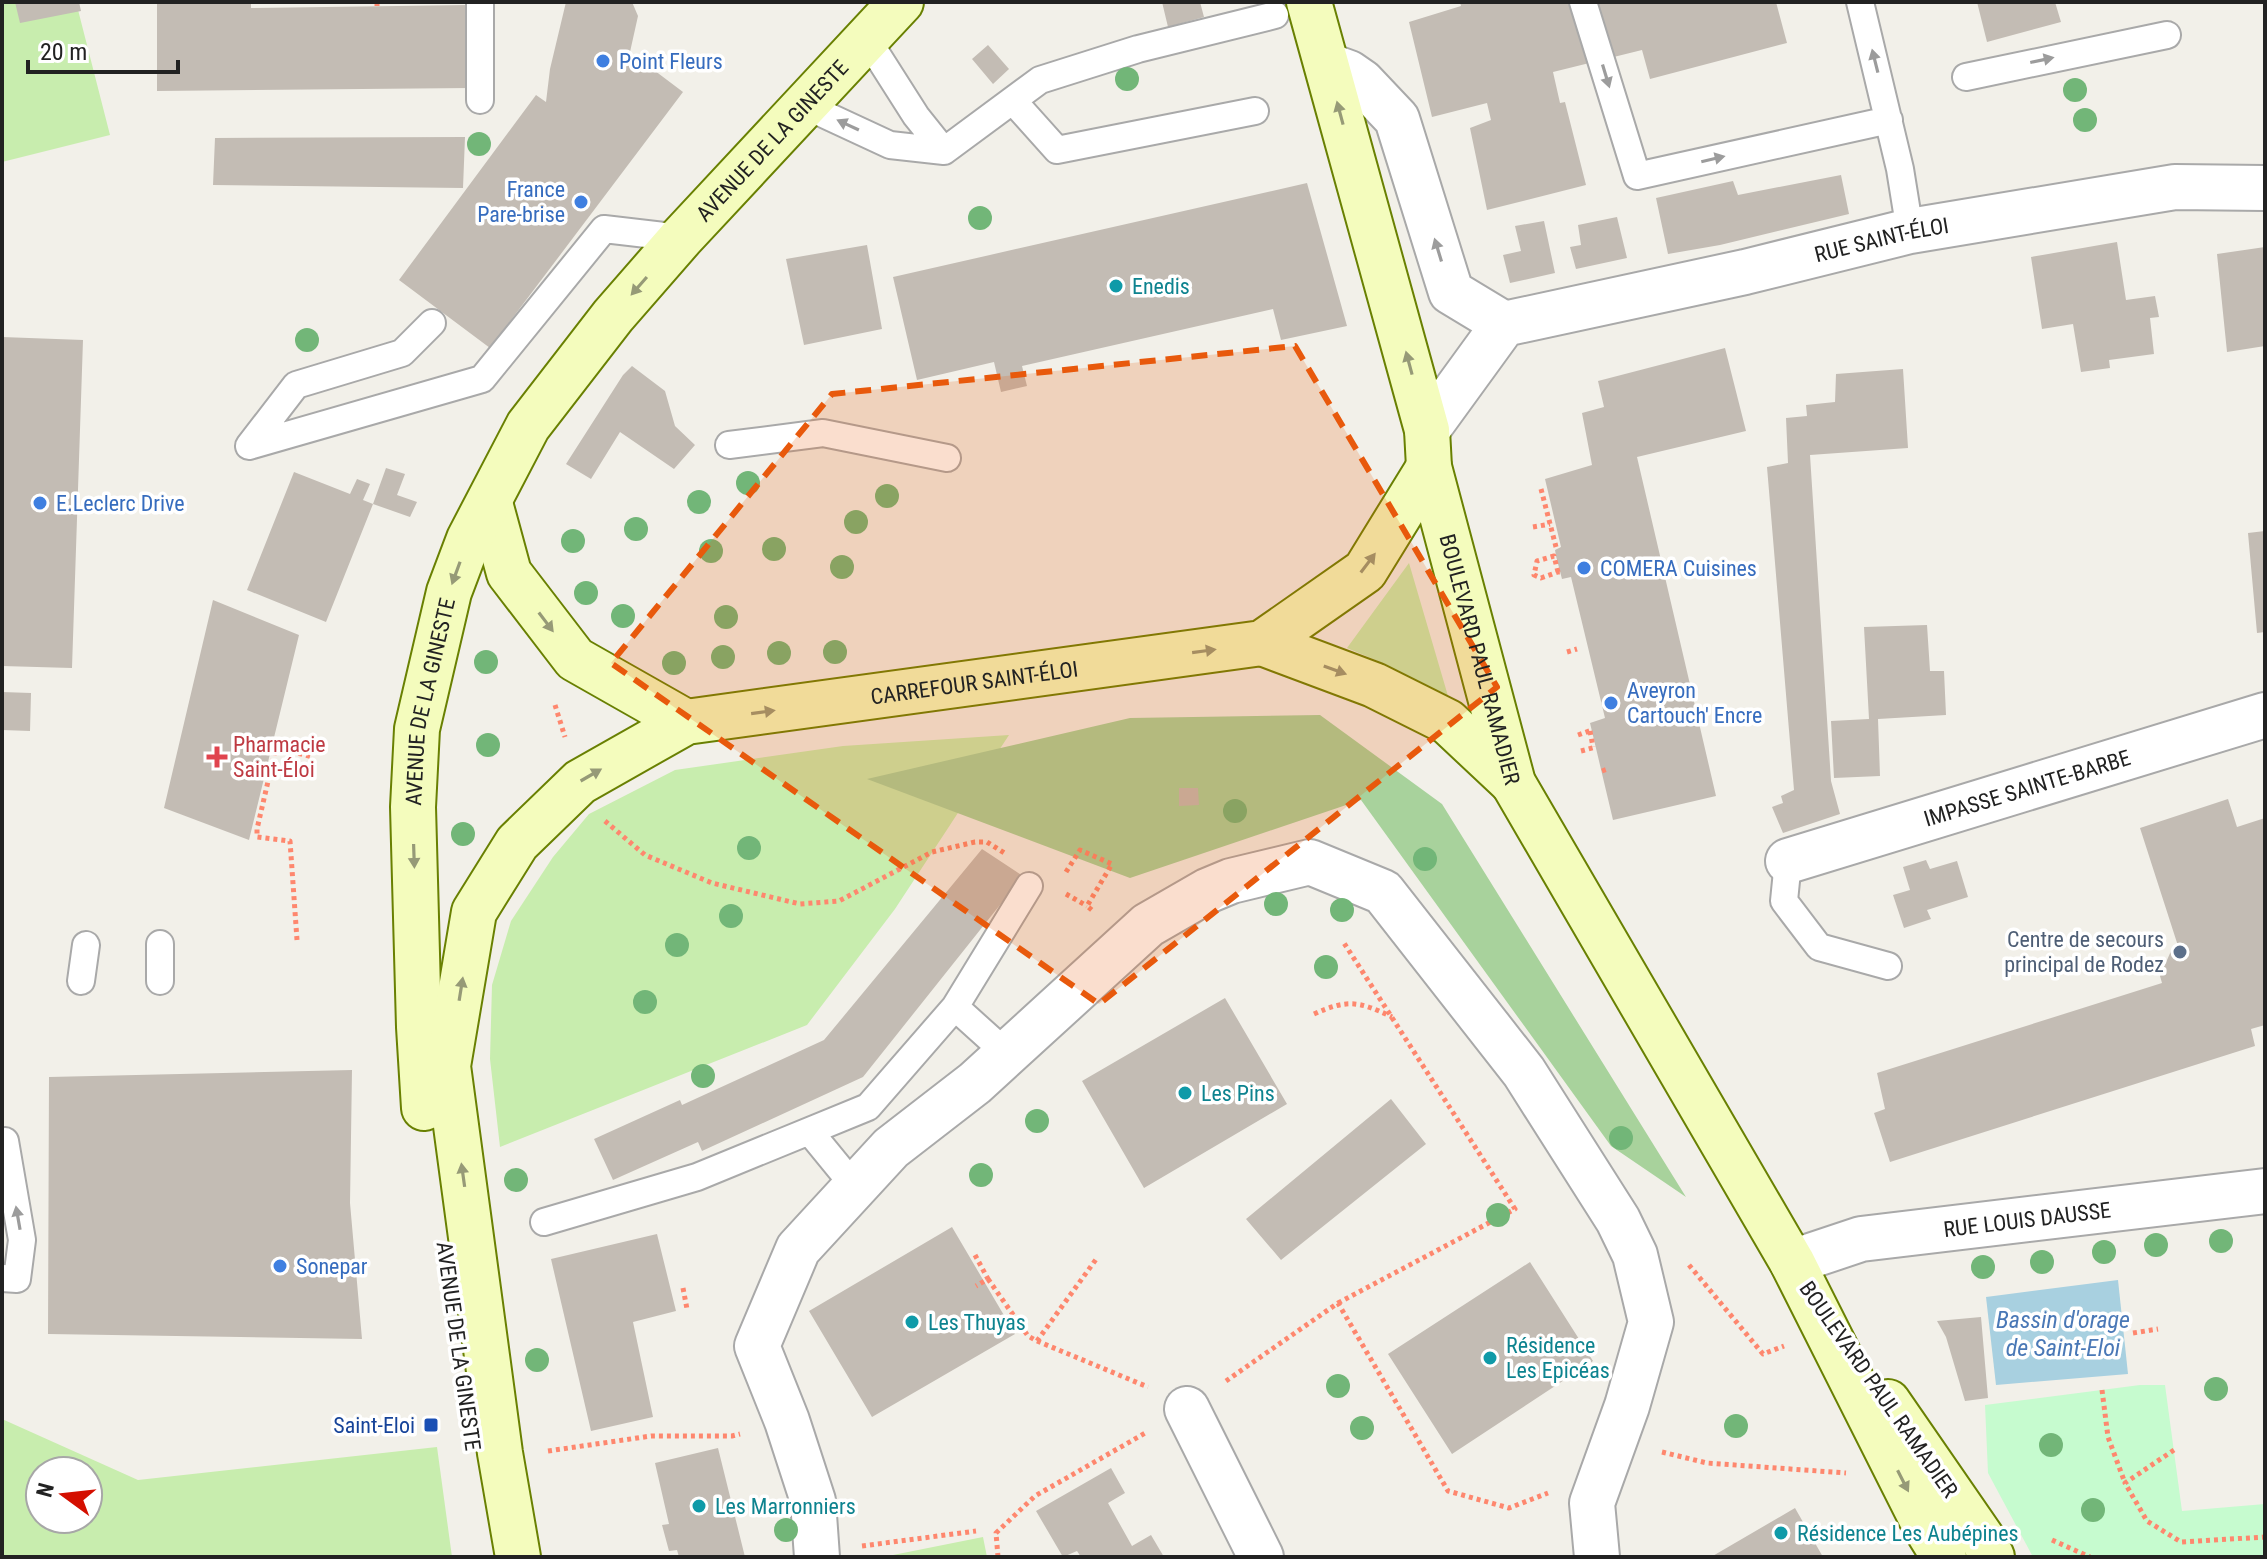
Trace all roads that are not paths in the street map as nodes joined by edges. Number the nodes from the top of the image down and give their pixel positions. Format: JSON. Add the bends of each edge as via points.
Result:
{"nodes":[{"id":1,"x":480,"y":2,"type":"edge"},
{"id":2,"x":901,"y":2,"type":"edge"},
{"id":3,"x":1583,"y":2,"type":"edge"},
{"id":4,"x":1860,"y":2,"type":"edge"},
{"id":5,"x":1292,"y":9,"type":"edge"},
{"id":6,"x":2167,"y":35,"type":"dead end"},
{"id":7,"x":867,"y":39,"type":"junction"},
{"id":8,"x":1327,"y":65,"type":"junction"},
{"id":9,"x":1966,"y":77,"type":"dead end"},
{"id":10,"x":480,"y":100,"type":"dead end"},
{"id":11,"x":1014,"y":102,"type":"junction"},
{"id":12,"x":806,"y":106,"type":"junction"},
{"id":13,"x":1255,"y":111,"type":"dead end"},
{"id":14,"x":1889,"y":120,"type":"junction"},
{"id":15,"x":944,"y":151,"type":"junction"},
{"id":16,"x":2265,"y":188,"type":"edge"},
{"id":17,"x":1910,"y":231,"type":"junction"},
{"id":18,"x":681,"y":238,"type":"junction"},
{"id":19,"x":1451,"y":292,"type":"junction"},
{"id":20,"x":432,"y":323,"type":"dead end"},
{"id":21,"x":1504,"y":324,"type":"junction"},
{"id":22,"x":1467,"y":374,"type":"junction"},
{"id":23,"x":729,"y":445,"type":"dead end"},
{"id":24,"x":1428,"y":448,"type":"junction"},
{"id":25,"x":947,"y":458,"type":"dead end"},
{"id":26,"x":490,"y":503,"type":"junction"},
{"id":27,"x":1262,"y":643,"type":"junction"},
{"id":28,"x":2265,"y":715,"type":"edge"},
{"id":29,"x":686,"y":722,"type":"junction"},
{"id":30,"x":1513,"y":783,"type":"junction"},
{"id":31,"x":1788,"y":861,"type":"joint"},
{"id":32,"x":1029,"y":886,"type":"dead end"},
{"id":33,"x":160,"y":944,"type":"dead end"},
{"id":34,"x":86,"y":945,"type":"dead end"},
{"id":35,"x":1888,"y":966,"type":"dead end"},
{"id":36,"x":81,"y":981,"type":"dead end"},
{"id":37,"x":160,"y":981,"type":"dead end"},
{"id":38,"x":955,"y":1007,"type":"junction"},
{"id":39,"x":1006,"y":1053,"type":"junction"},
{"id":40,"x":448,"y":1066,"type":"joint"},
{"id":41,"x":810,"y":1132,"type":"junction"},
{"id":42,"x":5,"y":1141,"type":"dead end"},
{"id":43,"x":855,"y":1187,"type":"junction"},
{"id":44,"x":2265,"y":1191,"type":"edge"},
{"id":45,"x":544,"y":1222,"type":"dead end"},
{"id":46,"x":1792,"y":1262,"type":"junction"},
{"id":47,"x":2,"y":1278,"type":"edge"},
{"id":48,"x":1187,"y":1409,"type":"road end"},
{"id":49,"x":834,"y":1552,"type":"edge"},
{"id":50,"x":492,"y":1557,"type":"edge"},
{"id":51,"x":518,"y":1557,"type":"edge"},
{"id":52,"x":1261,"y":1557,"type":"edge"},
{"id":53,"x":1597,"y":1557,"type":"edge"},
{"id":54,"x":1944,"y":1557,"type":"edge"},
{"id":55,"x":1992,"y":1557,"type":"edge"}],
"edges":[{"from":1,"to":10,"type":"lane"},
{"from":2,"to":7,"type":"main road","name":"AVENUE DE LA GINESTE"},
{"from":3,"to":14,"type":"lane","one_way":true,"via":[[1637,176]]},
{"from":14,"to":4,"type":"lane","one_way":true},
{"from":5,"to":8,"type":"main road","name":"BOULEVARD PAUL RAMADIER"},
{"from":5,"to":11,"type":"lane","via":[[1040,80]]},
{"from":9,"to":6,"type":"lane","one_way":true},
{"from":7,"to":12,"type":"main road","name":"AVENUE DE LA GINESTE"},
{"from":7,"to":15,"type":"lane"},
{"from":19,"to":8,"type":"street","one_way":true,"via":[[1397,119],[1362,82]]},
{"from":24,"to":8,"type":"main road","name":"BOULEVARD PAUL RAMADIER","one_way":true},
{"from":11,"to":13,"type":"lane","via":[[1057,150]]},
{"from":11,"to":15,"type":"lane"},
{"from":15,"to":12,"type":"lane","one_way":true,"via":[[890,145]]},
{"from":12,"to":18,"type":"main road","name":"AVENUE DE LA GINESTE"},
{"from":14,"to":17,"type":"lane"},
{"from":16,"to":17,"type":"street","name":"RUE SAINT-ÉLOI","via":[[2175,187]]},
{"from":17,"to":21,"type":"street","name":"RUE SAINT-ÉLOI"},
{"from":18,"to":20,"type":"lane","via":[[604,229],[482,379],[249,446],[296,385],[402,353]]},
{"from":18,"to":26,"type":"main road","name":"AVENUE DE LA GINESTE","one_way":true,"via":[[528,426]]},
{"from":19,"to":21,"type":"street"},
{"from":19,"to":22,"type":"street"},
{"from":21,"to":22,"type":"street"},
{"from":22,"to":24,"type":"street"},
{"from":23,"to":25,"type":"lane","via":[[823,433]]},
{"from":27,"to":24,"type":"main road","name":"CARREFOUR SAINT-ÉLOI","one_way":true,"via":[[1365,571]]},
{"from":24,"to":30,"type":"main road","name":"BOULEVARD PAUL RAMADIER"},
{"from":26,"to":29,"type":"main road","one_way":true,"via":[[509,573],[575,659]]},
{"from":26,"to":50,"type":"main road","name":"AVENUE DE LA GINESTE","one_way":true,"via":[[469,539],[449,592],[417,729],[413,807],[425,1110]]},
{"from":29,"to":27,"type":"main road","name":"CARREFOUR SAINT-ÉLOI","one_way":true},
{"from":27,"to":30,"type":"main road","name":"CARREFOUR SAINT-ÉLOI","one_way":true,"via":[[1374,685],[1448,722]]},
{"from":28,"to":31,"type":"street","name":"IMPASSE SAINTE-BARBE"},
{"from":40,"to":29,"type":"main road","name":"CARREFOUR SAINT-ÉLOI","one_way":true,"via":[[474,912],[517,843],[580,782]]},
{"from":30,"to":46,"type":"main road","name":"BOULEVARD PAUL RAMADIER"},
{"from":31,"to":35,"type":"lane","via":[[1784,901],[1819,947]]},
{"from":32,"to":38,"type":"lane"},
{"from":33,"to":37,"type":"lane"},
{"from":34,"to":36,"type":"lane"},
{"from":38,"to":39,"type":"lane"},
{"from":38,"to":41,"type":"lane","via":[[868,1107]]},
{"from":39,"to":43,"type":"street","via":[[891,1148]]},
{"from":39,"to":53,"type":"street","via":[[1148,925],[1207,891],[1310,862],[1383,892],[1524,1072],[1635,1255],[1651,1322],[1592,1503]]},
{"from":51,"to":40,"type":"main road","name":"AVENUE DE LA GINESTE","one_way":true},
{"from":41,"to":43,"type":"lane"},
{"from":41,"to":45,"type":"lane","via":[[697,1177]]},
{"from":47,"to":42,"type":"lane","one_way":true,"via":[[17,1279],[22,1240]]},
{"from":43,"to":49,"type":"street","via":[[798,1249],[757,1346]]},
{"from":44,"to":46,"type":"street","name":"RUE LOUIS DAUSSE","via":[[1861,1239]]},
{"from":46,"to":54,"type":"main road","name":"BOULEVARD PAUL RAMADIER","one_way":true},
{"from":46,"to":55,"type":"main road","name":"BOULEVARD PAUL RAMADIER"},
{"from":48,"to":52,"type":"street"}]}
